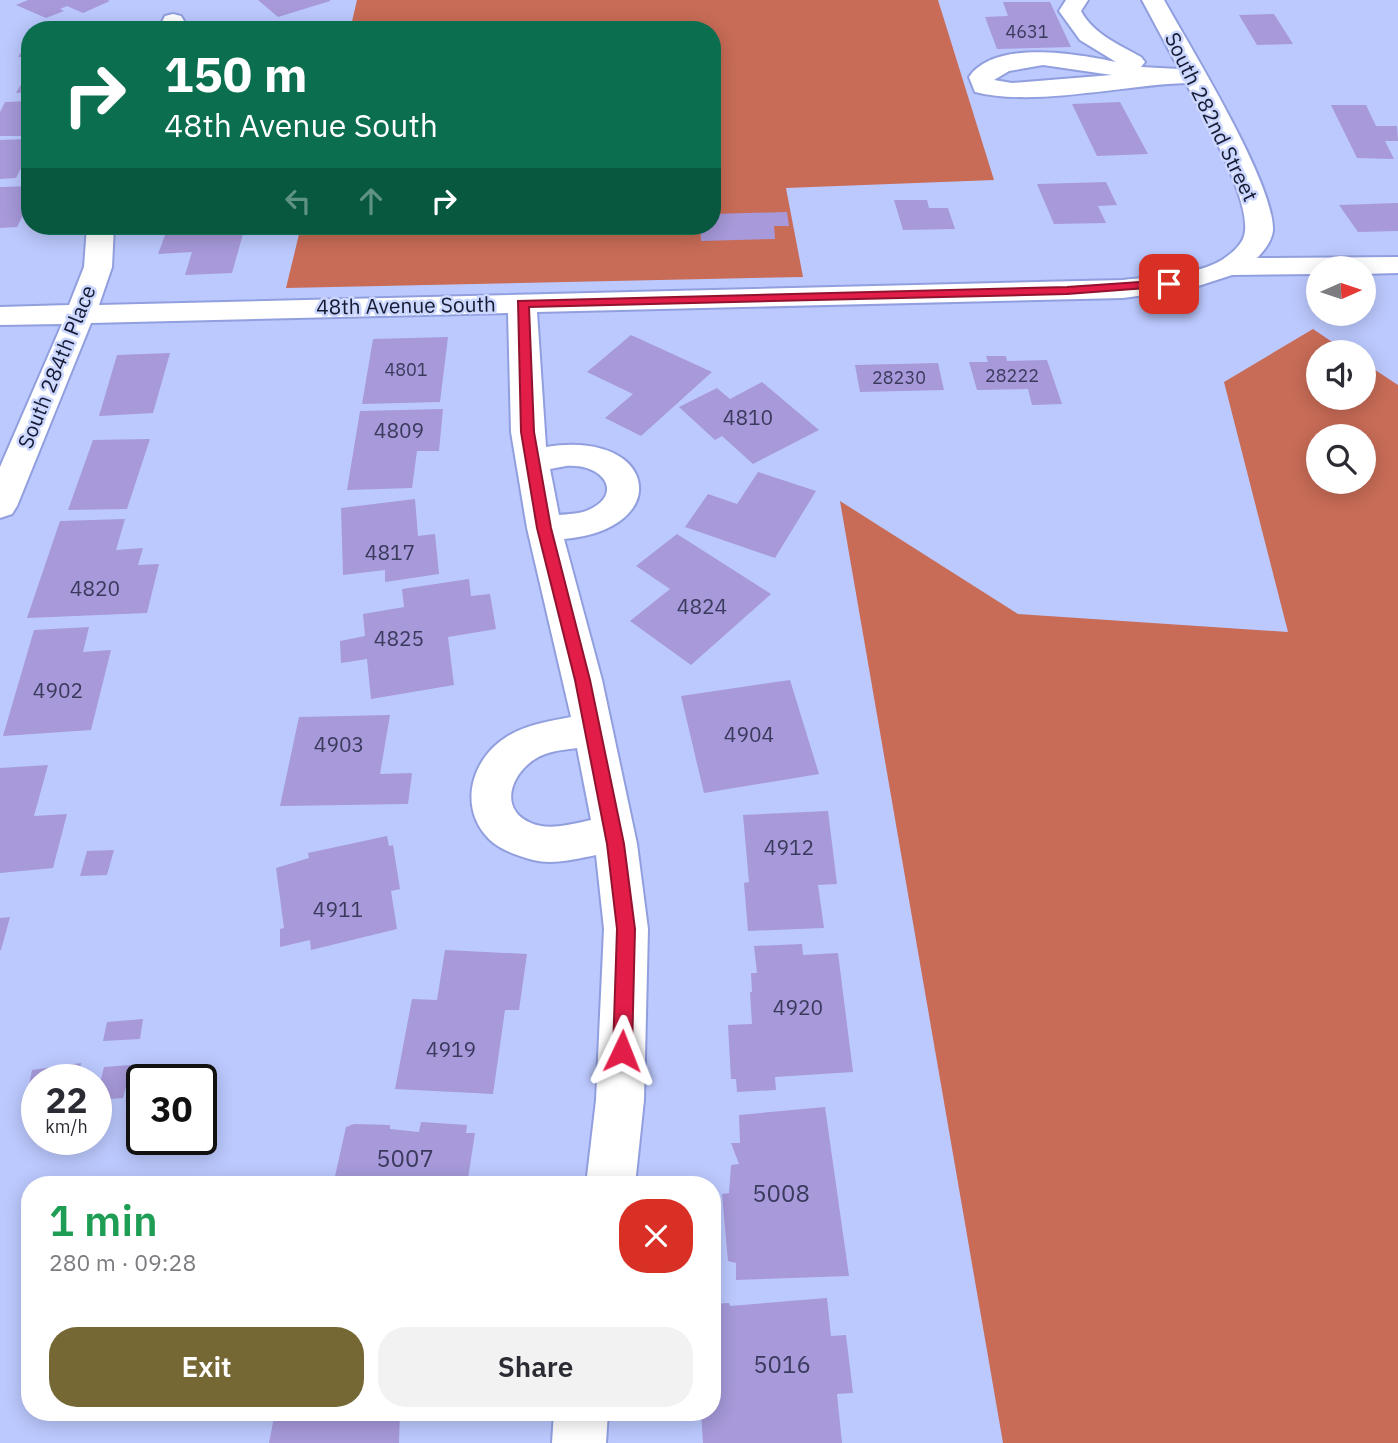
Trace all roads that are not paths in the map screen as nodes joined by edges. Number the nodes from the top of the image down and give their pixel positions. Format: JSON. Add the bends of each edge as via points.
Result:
{"nodes":[{"id":1,"x":1077,"y":0,"type":"edge"},
{"id":2,"x":1153,"y":0,"type":"edge"},
{"id":3,"x":1155,"y":76,"type":"junction"},
{"id":4,"x":1192,"y":76,"type":"junction"},
{"id":5,"x":100,"y":235,"type":"edge"},
{"id":6,"x":1398,"y":265,"type":"edge"},
{"id":7,"x":1230,"y":267,"type":"junction"},
{"id":8,"x":522,"y":304,"type":"junction"},
{"id":9,"x":79,"y":314,"type":"junction"},
{"id":10,"x":0,"y":316,"type":"edge"},
{"id":11,"x":533,"y":460,"type":"junction"},
{"id":12,"x":0,"y":506,"type":"edge"},
{"id":13,"x":544,"y":528,"type":"junction"},
{"id":14,"x":592,"y":729,"type":"junction"},
{"id":15,"x":613,"y":834,"type":"junction"},
{"id":16,"x":611,"y":1176,"type":"edge"},
{"id":17,"x":580,"y":1421,"type":"edge"},
{"id":18,"x":579,"y":1443,"type":"edge"}],
"edges":[{"from":1,"to":3,"type":"street","via":[[1070,11],[1083,30]]},
{"from":2,"to":4,"type":"street","name":"South 282nd Street"},
{"from":3,"to":3,"type":"street","via":[[1073,59],[1012,61],[981,77],[984,87],[1012,90]]},
{"from":3,"to":4,"type":"street"},
{"from":4,"to":7,"type":"street","name":"South 282nd Street","via":[[1244,176],[1258,218],[1256,242]]},
{"from":5,"to":9,"type":"street","name":"South 284th Place","via":[[98,267]]},
{"from":6,"to":7,"type":"street","name":"48th Avenue South"},
{"from":7,"to":8,"type":"street","name":"48th Avenue South","via":[[1189,280],[1122,289]]},
{"from":8,"to":9,"type":"street","name":"48th Avenue South"},
{"from":8,"to":11,"type":"street","via":[[527,432]]},
{"from":9,"to":10,"type":"street","name":"48th Avenue South"},
{"from":9,"to":12,"type":"street","name":"South 284th Place"},
{"from":11,"to":13,"type":"street"},
{"from":11,"to":13,"type":"street","via":[[586,455],[617,469],[623,481],[623,495],[615,508],[600,518]]},
{"from":13,"to":14,"type":"street"},
{"from":14,"to":15,"type":"street"},
{"from":14,"to":15,"type":"street","via":[[521,747],[503,761],[492,779],[489,800],[496,819],[512,834],[534,843]]},
{"from":15,"to":16,"type":"street","via":[[626,929],[620,1100]]},
{"from":17,"to":18,"type":"street"}]}
